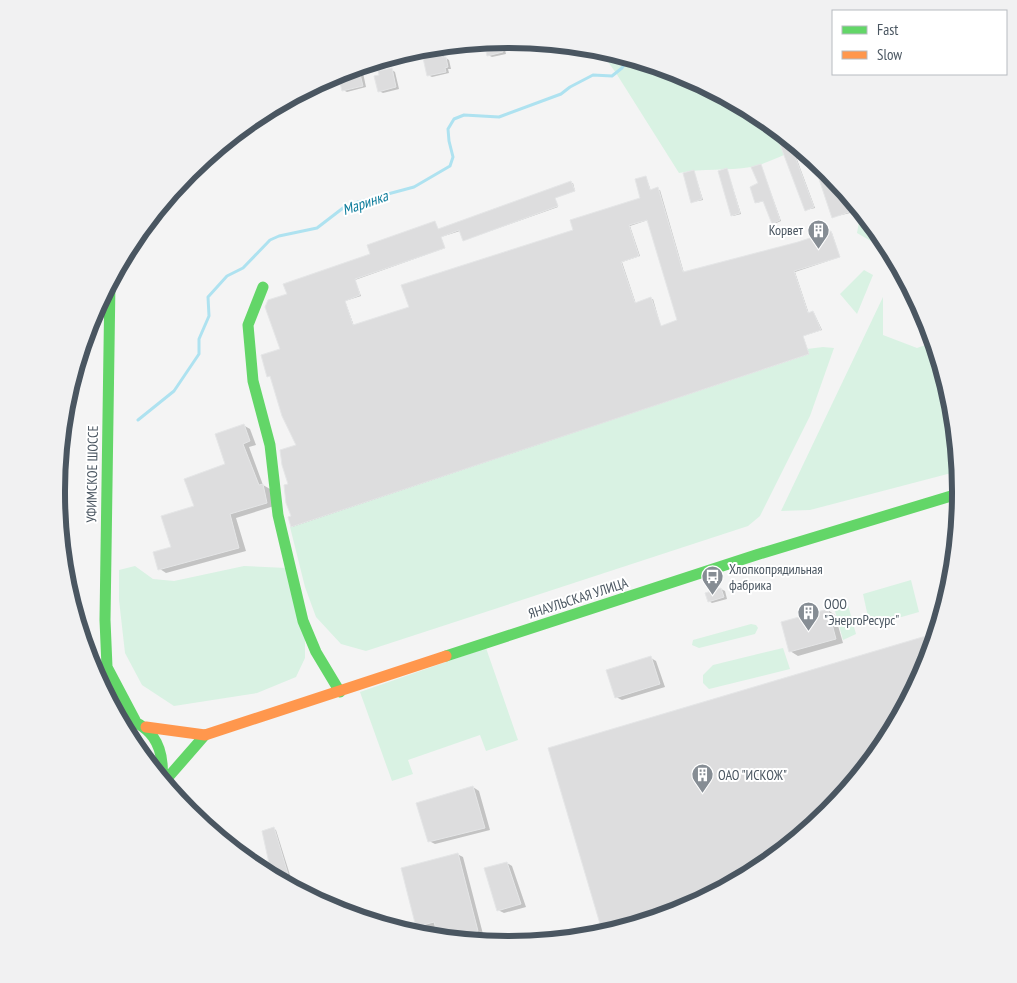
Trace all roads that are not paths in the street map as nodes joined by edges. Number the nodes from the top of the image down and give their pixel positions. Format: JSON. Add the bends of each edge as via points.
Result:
{"nodes":[{"id":1,"x":263,"y":288,"type":"dead end"},
{"id":2,"x":110,"y":295,"type":"edge"},
{"id":3,"x":952,"y":496,"type":"edge"},
{"id":4,"x":107,"y":667,"type":"junction"},
{"id":5,"x":104,"y":674,"type":"edge"},
{"id":6,"x":340,"y":692,"type":"junction"},
{"id":7,"x":126,"y":717,"type":"edge"},
{"id":8,"x":135,"y":720,"type":"junction"},
{"id":9,"x":146,"y":727,"type":"junction"},
{"id":10,"x":205,"y":735,"type":"junction"},
{"id":11,"x":164,"y":771,"type":"edge"},
{"id":12,"x":168,"y":776,"type":"edge"}],
"edges":[{"from":1,"to":6,"type":"main road","via":[[248,325],[253,381],[270,445],[278,515],[303,621],[316,652]]},
{"from":2,"to":4,"type":"main road","name":"УФИМСКОЕ ШОССЕ"},
{"from":3,"to":6,"type":"main road","name":"ЯНАУЛЬСКАЯ УЛИЦА","via":[[756,555]]},
{"from":4,"to":5,"type":"main road"},
{"from":4,"to":8,"type":"main road"},
{"from":6,"to":10,"type":"main road","name":"ЯНАУЛЬСКАЯ УЛИЦА"},
{"from":7,"to":8,"type":"main road"},
{"from":8,"to":9,"type":"main road"},
{"from":9,"to":10,"type":"main road"},
{"from":9,"to":11,"type":"main road","via":[[158,744]]},
{"from":10,"to":12,"type":"main road"}]}
